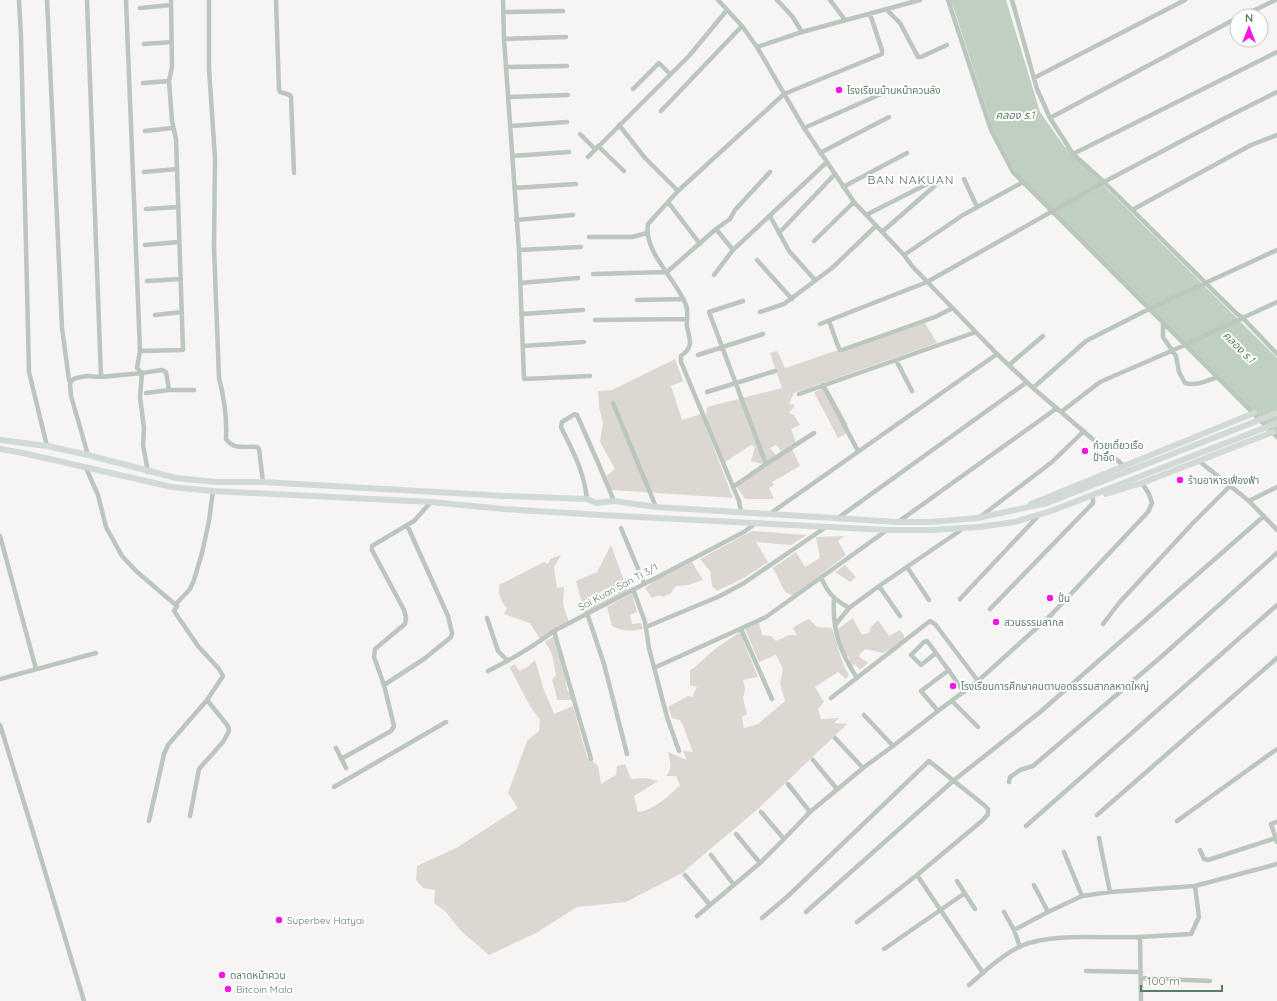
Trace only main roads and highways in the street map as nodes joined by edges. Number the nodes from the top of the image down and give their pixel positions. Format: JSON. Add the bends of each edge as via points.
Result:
{"nodes":[{"id":1,"x":1254,"y":413,"type":"road end"},
{"id":2,"x":1277,"y":413,"type":"edge"},
{"id":3,"x":1277,"y":423,"type":"edge"},
{"id":4,"x":1275,"y":434,"type":"edge"},
{"id":5,"x":0,"y":440,"type":"edge"},
{"id":6,"x":0,"y":449,"type":"edge"},
{"id":7,"x":505,"y":496,"type":"junction"},
{"id":8,"x":504,"y":509,"type":"junction"},
{"id":9,"x":1054,"y":510,"type":"junction"},
{"id":10,"x":1011,"y":512,"type":"junction"}],
"edges":[{"from":1,"to":10,"type":"main road"},
{"from":2,"to":10,"type":"main road","via":[[1047,503]]},
{"from":3,"to":9,"type":"main road"},
{"from":4,"to":9,"type":"main road","via":[[1142,483]]},
{"from":5,"to":7,"type":"main road","via":[[47,446],[176,478]]},
{"from":6,"to":8,"type":"main road","via":[[172,487],[431,502]]},
{"from":7,"to":8,"type":"main road"},
{"from":7,"to":10,"type":"main road","via":[[587,499],[596,503],[614,501],[898,522],[978,518]]},
{"from":8,"to":9,"type":"main road","via":[[887,530],[932,530],[1015,522]]}]}
